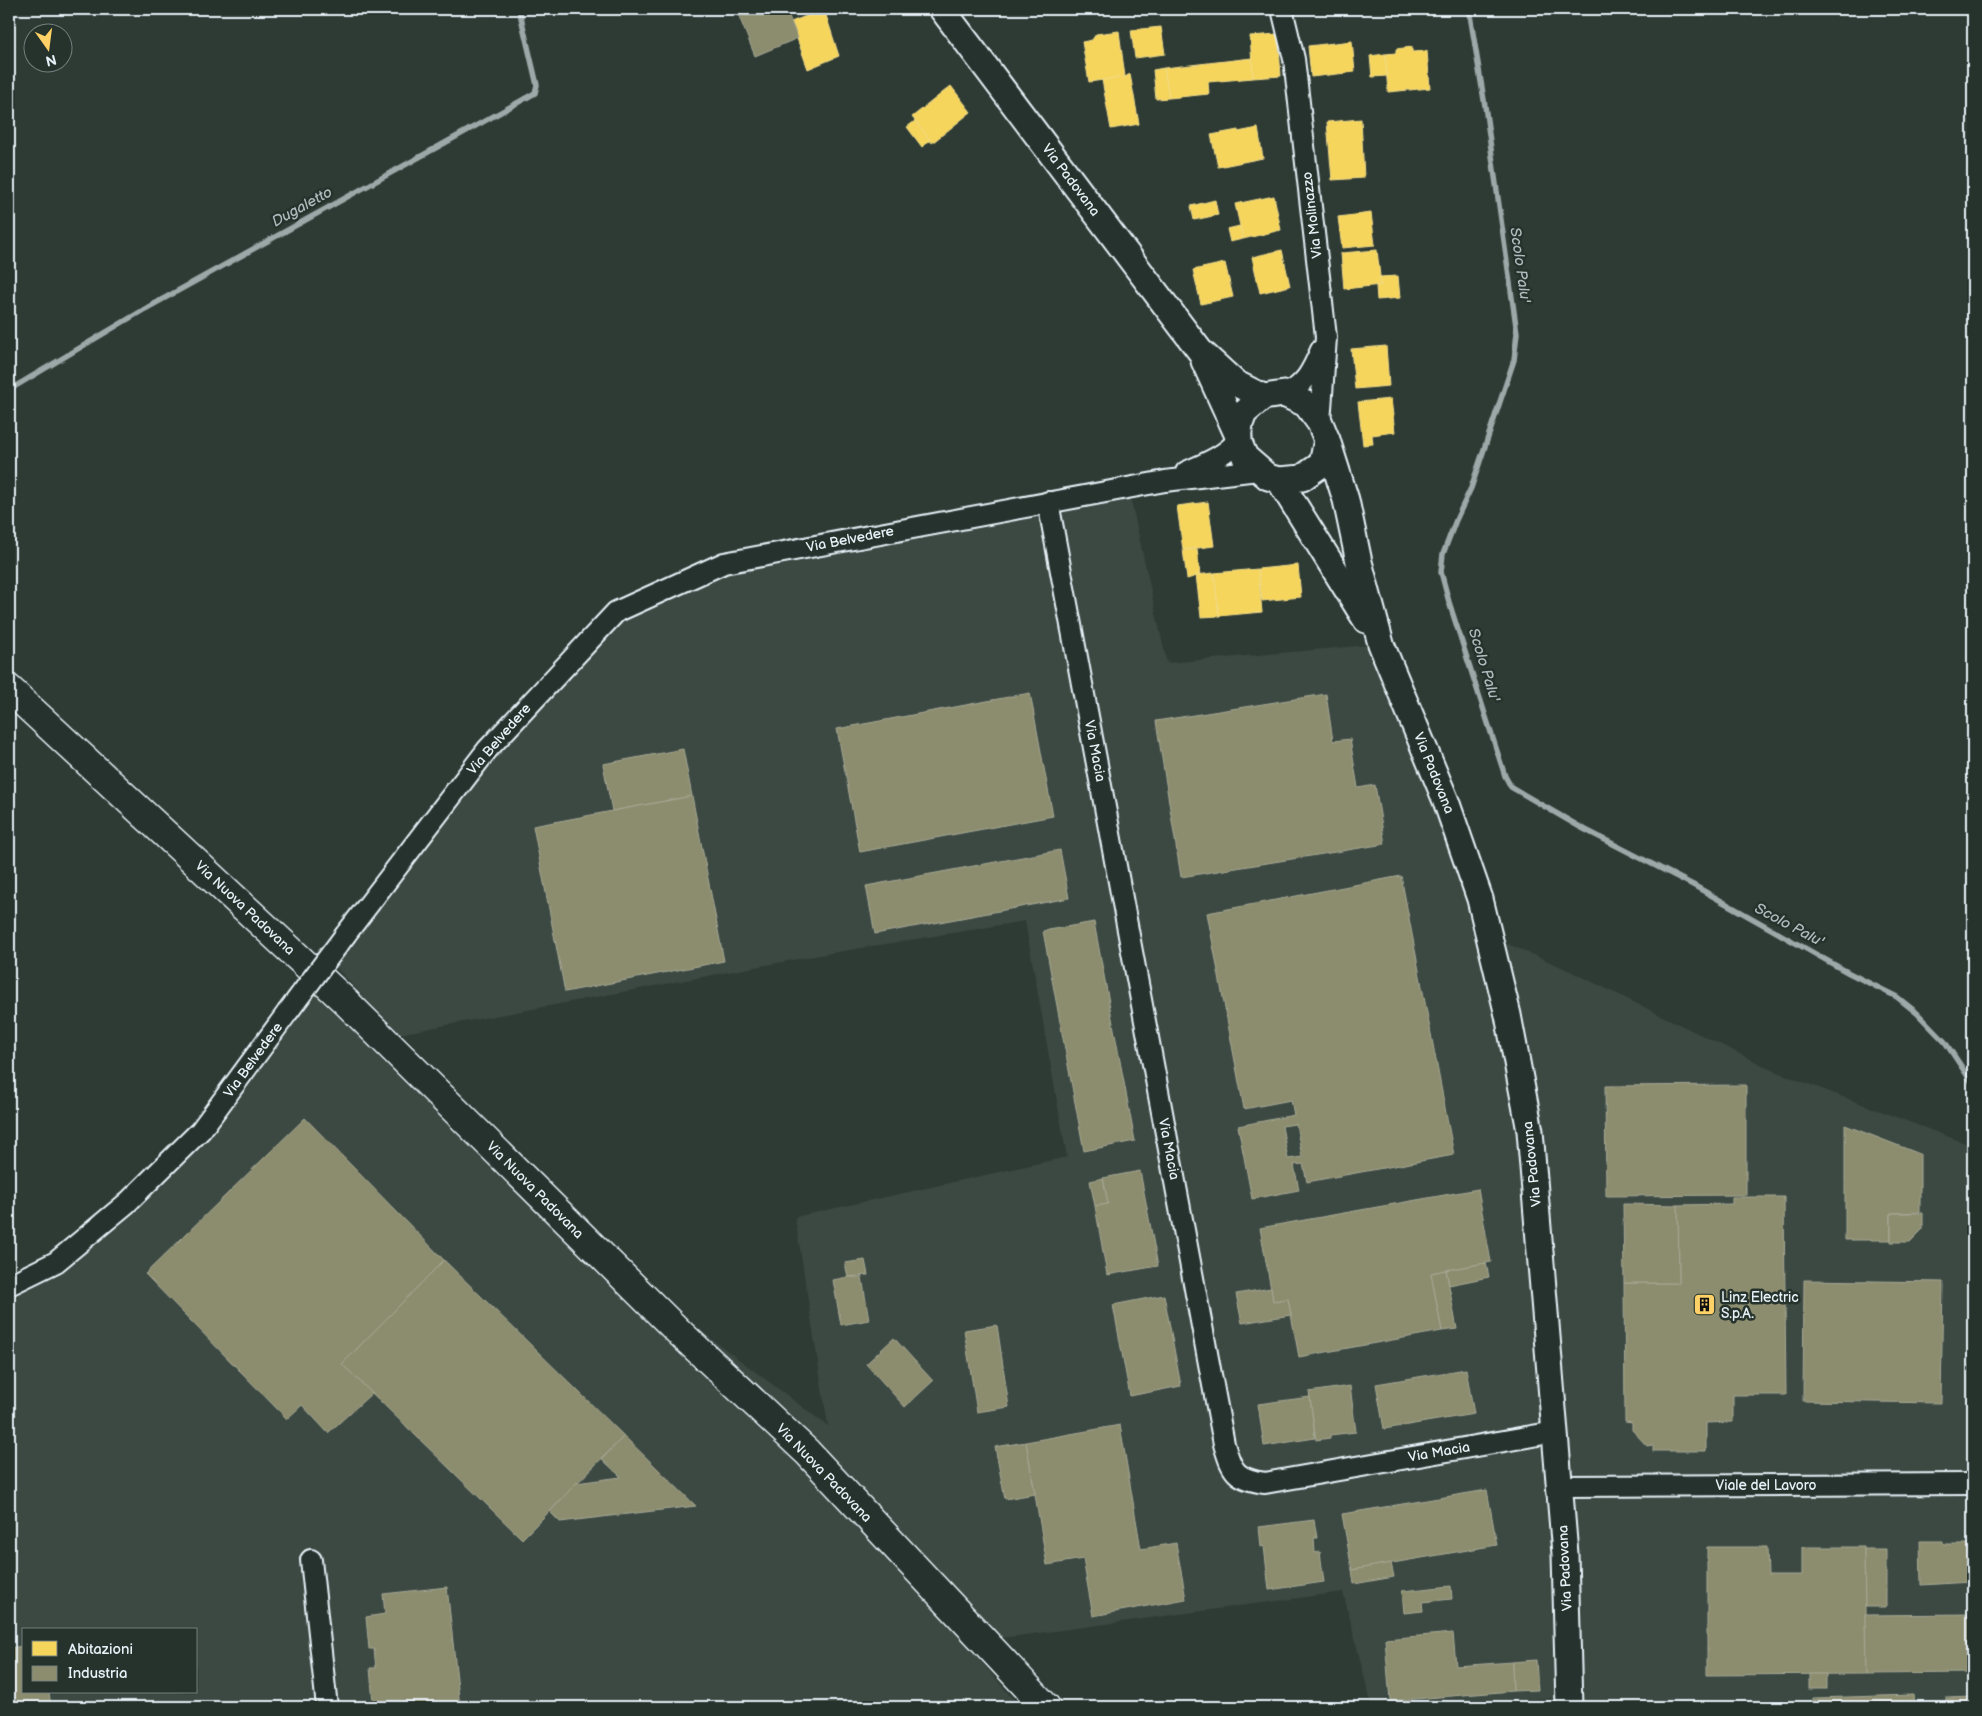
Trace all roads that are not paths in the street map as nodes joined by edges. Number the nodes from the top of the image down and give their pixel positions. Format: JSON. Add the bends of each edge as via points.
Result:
{"nodes":[{"id":1,"x":942,"y":9,"type":"edge"},
{"id":2,"x":1282,"y":9,"type":"edge"},
{"id":3,"x":1326,"y":337,"type":"junction"},
{"id":4,"x":1200,"y":352,"type":"junction"},
{"id":5,"x":1274,"y":396,"type":"junction"},
{"id":6,"x":1323,"y":432,"type":"junction"},
{"id":7,"x":1239,"y":439,"type":"junction"},
{"id":8,"x":1269,"y":475,"type":"junction"},
{"id":9,"x":1165,"y":481,"type":"junction"},
{"id":10,"x":1048,"y":502,"type":"junction"},
{"id":11,"x":1381,"y":644,"type":"junction"},
{"id":12,"x":9,"y":689,"type":"edge"},
{"id":13,"x":9,"y":1284,"type":"edge"},
{"id":14,"x":1555,"y":1432,"type":"junction"},
{"id":15,"x":1973,"y":1484,"type":"edge"},
{"id":16,"x":1560,"y":1486,"type":"junction"},
{"id":17,"x":311,"y":1560,"type":"dead end"},
{"id":18,"x":327,"y":1707,"type":"edge"},
{"id":19,"x":1046,"y":1707,"type":"edge"},
{"id":20,"x":1569,"y":1707,"type":"edge"}],
"edges":[{"from":1,"to":4,"type":"street","name":"Via Padovana"},
{"from":2,"to":3,"type":"street","name":"Via Molinazzo","via":[[1294,58]]},
{"from":3,"to":5,"type":"street","via":[[1312,373],[1293,391]]},
{"from":3,"to":6,"type":"street","name":"Via Molinazzo"},
{"from":4,"to":5,"type":"street","name":"Via Padovana","via":[[1235,383]]},
{"from":4,"to":7,"type":"street","name":"Via Padovana"},
{"from":5,"to":6,"type":"street","name":"Via Padovana","via":[[1306,404]]},
{"from":5,"to":7,"type":"street","via":[[1244,413]]},
{"from":6,"to":8,"type":"street","via":[[1322,464],[1302,478]]},
{"from":6,"to":11,"type":"street","name":"Via Padovana","via":[[1346,500]]},
{"from":7,"to":8,"type":"street","name":"Via Padovana","via":[[1245,456]]},
{"from":7,"to":9,"type":"street","name":"Via Belvedere","via":[[1208,463]]},
{"from":8,"to":9,"type":"street","name":"Via Belvedere"},
{"from":8,"to":11,"type":"street","name":"Via Padovana"},
{"from":9,"to":10,"type":"street","name":"Via Belvedere"},
{"from":10,"to":13,"type":"street","name":"Via Belvedere","bridge":true,"via":[[724,563],[616,612],[487,750],[201,1130],[127,1204],[56,1262]]},
{"from":10,"to":14,"type":"street","name":"Via Macia","via":[[1229,1462],[1246,1480],[1265,1483]]},
{"from":11,"to":14,"type":"street","name":"Via Padovana","via":[[1446,801],[1480,899],[1508,1015],[1530,1131]]},
{"from":12,"to":19,"type":"main road","name":"Via Nuova Padovana","via":[[345,1001],[680,1333],[807,1452]]},
{"from":14,"to":16,"type":"street","name":"Via Padovana"},
{"from":15,"to":16,"type":"street","name":"Viale del Lavoro"},
{"from":16,"to":20,"type":"street","name":"Via Padovana"},
{"from":17,"to":18,"type":"street"}]}
